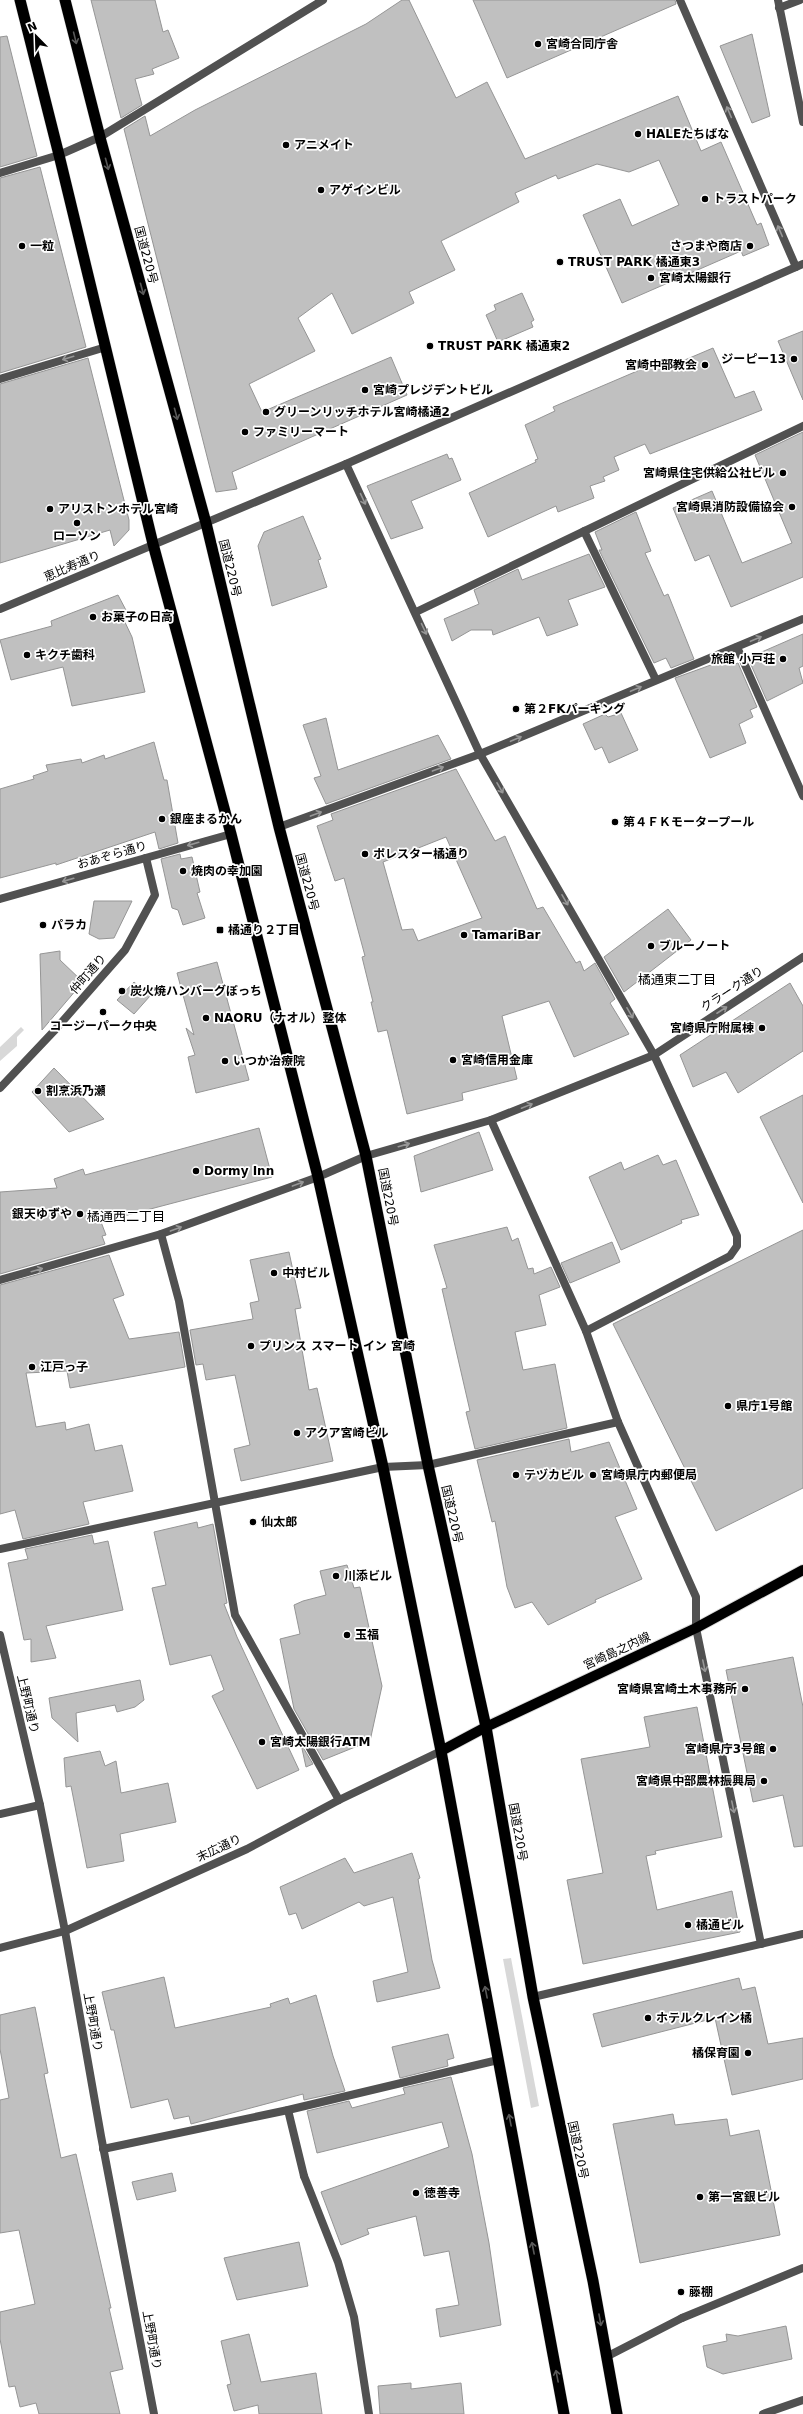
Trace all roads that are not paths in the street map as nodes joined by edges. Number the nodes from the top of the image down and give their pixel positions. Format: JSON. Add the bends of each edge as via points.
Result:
{"nodes":[{"id":1,"x":20,"y":0,"type":"edge"},
{"id":2,"x":65,"y":0,"type":"edge"},
{"id":3,"x":324,"y":0,"type":"edge"},
{"id":4,"x":680,"y":0,"type":"edge"},
{"id":5,"x":800,"y":0,"type":"edge"},
{"id":6,"x":779,"y":4,"type":"edge"},
{"id":7,"x":803,"y":122,"type":"edge"},
{"id":8,"x":100,"y":137,"type":"junction"},
{"id":9,"x":59,"y":155,"type":"junction"},
{"id":10,"x":0,"y":174,"type":"edge"},
{"id":11,"x":799,"y":265,"type":"edge"},
{"id":12,"x":106,"y":347,"type":"junction"},
{"id":13,"x":0,"y":379,"type":"edge"},
{"id":14,"x":803,"y":426,"type":"edge"},
{"id":15,"x":346,"y":464,"type":"junction"},
{"id":16,"x":206,"y":523,"type":"junction"},
{"id":17,"x":584,"y":531,"type":"junction"},
{"id":18,"x":153,"y":544,"type":"junction"},
{"id":19,"x":0,"y":609,"type":"edge"},
{"id":20,"x":416,"y":612,"type":"junction"},
{"id":21,"x":803,"y":619,"type":"edge"},
{"id":22,"x":736,"y":647,"type":"junction"},
{"id":23,"x":656,"y":680,"type":"junction"},
{"id":24,"x":480,"y":754,"type":"junction"},
{"id":25,"x":803,"y":796,"type":"edge"},
{"id":26,"x":279,"y":827,"type":"junction"},
{"id":27,"x":231,"y":834,"type":"junction"},
{"id":28,"x":146,"y":858,"type":"junction"},
{"id":29,"x":0,"y":899,"type":"edge"},
{"id":30,"x":803,"y":957,"type":"edge"},
{"id":31,"x":654,"y":1055,"type":"junction"},
{"id":32,"x":0,"y":1088,"type":"edge"},
{"id":33,"x":491,"y":1120,"type":"junction"},
{"id":34,"x":366,"y":1156,"type":"junction"},
{"id":35,"x":318,"y":1177,"type":"junction"},
{"id":36,"x":161,"y":1234,"type":"junction"},
{"id":37,"x":0,"y":1280,"type":"edge"},
{"id":38,"x":586,"y":1332,"type":"junction"},
{"id":39,"x":618,"y":1422,"type":"junction"},
{"id":40,"x":428,"y":1465,"type":"junction"},
{"id":41,"x":383,"y":1467,"type":"junction"},
{"id":42,"x":216,"y":1503,"type":"junction"},
{"id":43,"x":0,"y":1549,"type":"edge"},
{"id":44,"x":803,"y":1570,"type":"edge"},
{"id":45,"x":696,"y":1628,"type":"junction"},
{"id":46,"x":0,"y":1635,"type":"edge"},
{"id":47,"x":486,"y":1726,"type":"junction"},
{"id":48,"x":440,"y":1751,"type":"junction"},
{"id":49,"x":339,"y":1800,"type":"junction"},
{"id":50,"x":40,"y":1805,"type":"junction"},
{"id":51,"x":0,"y":1814,"type":"edge"},
{"id":52,"x":65,"y":1931,"type":"junction"},
{"id":53,"x":803,"y":1934,"type":"edge"},
{"id":54,"x":761,"y":1944,"type":"junction"},
{"id":55,"x":0,"y":1948,"type":"edge"},
{"id":56,"x":533,"y":1997,"type":"junction"},
{"id":57,"x":498,"y":2060,"type":"junction"},
{"id":58,"x":288,"y":2110,"type":"junction"},
{"id":59,"x":103,"y":2149,"type":"junction"},
{"id":60,"x":803,"y":2268,"type":"edge"},
{"id":61,"x":606,"y":2357,"type":"junction"},
{"id":62,"x":803,"y":2400,"type":"edge"},
{"id":63,"x":154,"y":2414,"type":"edge"},
{"id":64,"x":369,"y":2414,"type":"edge"},
{"id":65,"x":564,"y":2414,"type":"edge"},
{"id":66,"x":617,"y":2414,"type":"edge"},
{"id":67,"x":762,"y":2414,"type":"edge"}],
"edges":[{"from":1,"to":9,"type":"highway"},
{"from":2,"to":8,"type":"highway","name":"国道220号","one_way":true},
{"from":3,"to":8,"type":"street"},
{"from":11,"to":4,"type":"street","one_way":true},
{"from":5,"to":6,"type":"street"},
{"from":6,"to":7,"type":"street"},
{"from":8,"to":9,"type":"street"},
{"from":8,"to":16,"type":"highway","name":"国道220号","one_way":true},
{"from":9,"to":10,"type":"street"},
{"from":9,"to":12,"type":"highway"},
{"from":11,"to":15,"type":"street","name":"恵比寿通り"},
{"from":12,"to":13,"type":"street","one_way":true},
{"from":12,"to":18,"type":"highway"},
{"from":14,"to":17,"type":"street"},
{"from":15,"to":16,"type":"street","name":"恵比寿通り"},
{"from":15,"to":20,"type":"street","one_way":true},
{"from":16,"to":18,"type":"street","name":"恵比寿通り"},
{"from":16,"to":26,"type":"highway","name":"国道220号"},
{"from":17,"to":20,"type":"street"},
{"from":17,"to":23,"type":"street"},
{"from":18,"to":19,"type":"street","name":"恵比寿通り"},
{"from":18,"to":27,"type":"highway"},
{"from":20,"to":24,"type":"street","one_way":true},
{"from":22,"to":21,"type":"street","one_way":true},
{"from":22,"to":23,"type":"street"},
{"from":22,"to":25,"type":"street"},
{"from":24,"to":23,"type":"street","one_way":true},
{"from":26,"to":24,"type":"street","one_way":true},
{"from":24,"to":31,"type":"street","one_way":true},
{"from":26,"to":34,"type":"highway","name":"国道220号"},
{"from":27,"to":28,"type":"street","name":"おあぞら通り","one_way":true},
{"from":27,"to":35,"type":"highway"},
{"from":28,"to":29,"type":"street","name":"おあぞら通り","one_way":true},
{"from":28,"to":32,"type":"street","name":"仲町通り","via":[[155,895],[124,950],[54,1031]]},
{"from":31,"to":30,"type":"street","name":"クラーク通り","one_way":true},
{"from":33,"to":31,"type":"street","name":"クラーク通り","one_way":true},
{"from":31,"to":38,"type":"street","via":[[736,1236],[737,1246],[730,1256]]},
{"from":34,"to":33,"type":"street","name":"クラーク通り","one_way":true},
{"from":33,"to":38,"type":"street"},
{"from":34,"to":35,"type":"street","name":"クラーク通り"},
{"from":34,"to":40,"type":"highway","name":"国道220号"},
{"from":36,"to":35,"type":"street","name":"クラーク通り","one_way":true},
{"from":35,"to":41,"type":"highway"},
{"from":37,"to":36,"type":"street","name":"クラーク通り","one_way":true},
{"from":36,"to":42,"type":"street","via":[[179,1301]]},
{"from":38,"to":39,"type":"street"},
{"from":39,"to":40,"type":"street"},
{"from":39,"to":45,"type":"street","via":[[696,1597]]},
{"from":40,"to":41,"type":"street"},
{"from":40,"to":47,"type":"highway","name":"国道220号"},
{"from":41,"to":42,"type":"street"},
{"from":41,"to":48,"type":"highway"},
{"from":42,"to":43,"type":"street"},
{"from":42,"to":49,"type":"street","via":[[235,1615]]},
{"from":44,"to":45,"type":"main road","name":"宮崎島之内線"},
{"from":45,"to":47,"type":"main road","name":"宮崎島之内線"},
{"from":45,"to":54,"type":"street","one_way":true},
{"from":46,"to":50,"type":"street","name":"上野町通り"},
{"from":47,"to":48,"type":"main road","name":"宮崎島之内線"},
{"from":47,"to":56,"type":"highway","name":"国道220号"},
{"from":48,"to":49,"type":"street","name":"末広通り"},
{"from":57,"to":48,"type":"highway","one_way":true},
{"from":49,"to":52,"type":"street","name":"末広通り","via":[[247,1849]]},
{"from":50,"to":51,"type":"street"},
{"from":50,"to":52,"type":"street","name":"上野町通り"},
{"from":52,"to":55,"type":"street","name":"末広通り"},
{"from":52,"to":59,"type":"street","name":"上野町通り"},
{"from":53,"to":54,"type":"street"},
{"from":54,"to":56,"type":"street"},
{"from":56,"to":61,"type":"highway","name":"国道220号","one_way":true},
{"from":57,"to":58,"type":"street"},
{"from":65,"to":57,"type":"highway","one_way":true},
{"from":58,"to":59,"type":"street"},
{"from":58,"to":64,"type":"street","via":[[304,2176],[338,2262],[354,2317]]},
{"from":59,"to":63,"type":"street","name":"上野町通り"},
{"from":60,"to":61,"type":"street","via":[[682,2318]]},
{"from":61,"to":66,"type":"highway","name":"国道220号"},
{"from":62,"to":67,"type":"street"}]}
